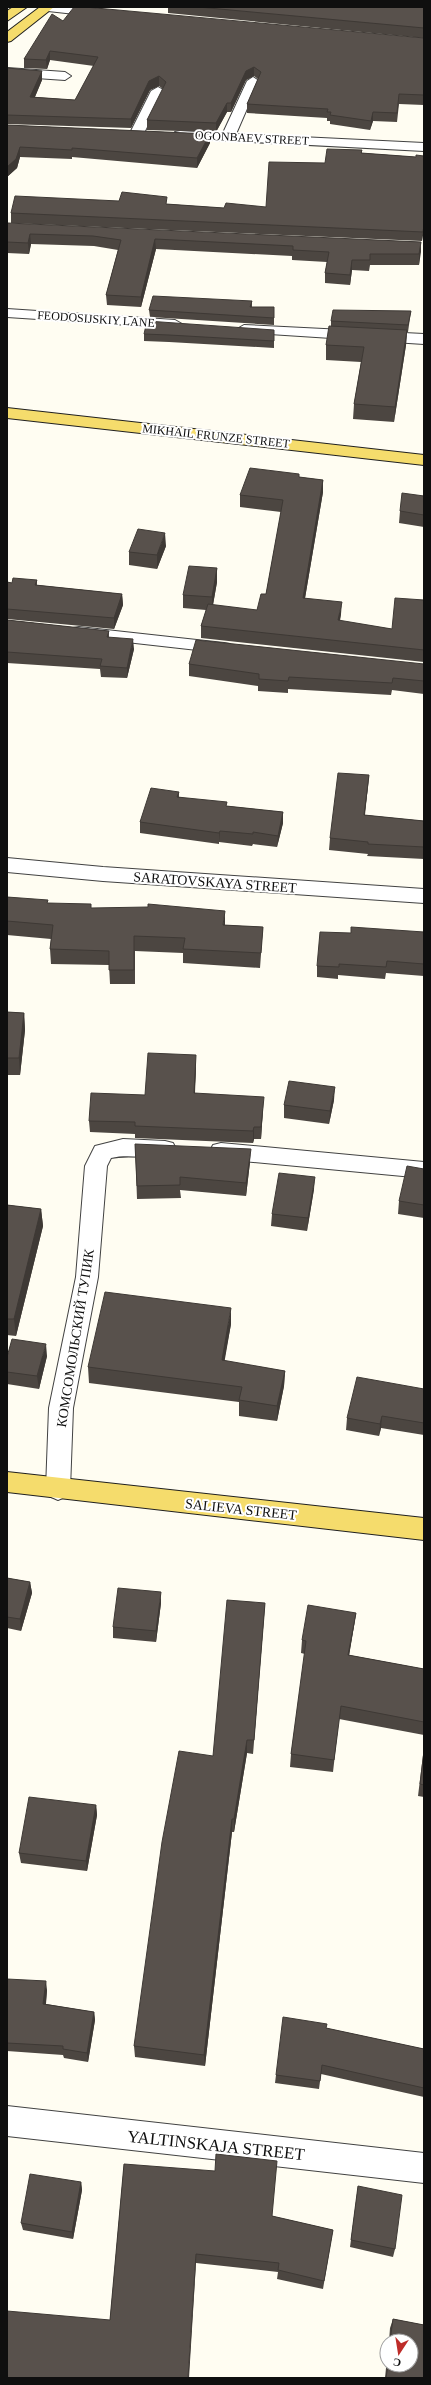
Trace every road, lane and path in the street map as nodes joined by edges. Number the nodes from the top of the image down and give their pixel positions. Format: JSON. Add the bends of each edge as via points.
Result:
{"nodes":[{"id":1,"x":21,"y":7,"type":"edge"},
{"id":2,"x":48,"y":7,"type":"edge"},
{"id":3,"x":118,"y":14,"type":"edge"},
{"id":4,"x":7,"y":17,"type":"edge"},
{"id":5,"x":7,"y":38,"type":"edge"},
{"id":6,"x":7,"y":72,"type":"edge"},
{"id":7,"x":65,"y":76,"type":"dead end"},
{"id":8,"x":254,"y":82,"type":"dead end"},
{"id":9,"x":158,"y":91,"type":"dead end"},
{"id":10,"x":121,"y":132,"type":"edge"},
{"id":11,"x":137,"y":133,"type":"junction"},
{"id":12,"x":152,"y":134,"type":"edge"},
{"id":13,"x":167,"y":134,"type":"edge"},
{"id":14,"x":228,"y":137,"type":"junction"},
{"id":15,"x":424,"y":147,"type":"edge"},
{"id":16,"x":7,"y":313,"type":"edge"},
{"id":17,"x":188,"y":325,"type":"edge"},
{"id":18,"x":227,"y":328,"type":"edge"},
{"id":19,"x":424,"y":339,"type":"edge"},
{"id":20,"x":7,"y":413,"type":"edge"},
{"id":21,"x":424,"y":460,"type":"edge"},
{"id":22,"x":62,"y":630,"type":"edge"},
{"id":23,"x":243,"y":650,"type":"edge"},
{"id":24,"x":7,"y":865,"type":"edge"},
{"id":25,"x":424,"y":896,"type":"edge"},
{"id":26,"x":424,"y":1170,"type":"edge"},
{"id":27,"x":7,"y":1482,"type":"edge"},
{"id":28,"x":58,"y":1489,"type":"junction"},
{"id":29,"x":424,"y":1530,"type":"edge"},
{"id":30,"x":7,"y":2121,"type":"edge"},
{"id":31,"x":424,"y":2168,"type":"edge"}],
"edges":[{"from":1,"to":4,"type":"main road"},
{"from":2,"to":3,"type":"street"},
{"from":2,"to":5,"type":"main road"},
{"from":6,"to":7,"type":"street"},
{"from":8,"to":14,"type":"street"},
{"from":9,"to":11,"type":"street"},
{"from":10,"to":11,"type":"street"},
{"from":11,"to":12,"type":"street"},
{"from":13,"to":14,"type":"street","name":"OGONBAEV STREET"},
{"from":14,"to":15,"type":"street","name":"OGONBAEV STREET"},
{"from":16,"to":17,"type":"street","name":"FEODOSIJSKIY LANE"},
{"from":18,"to":19,"type":"street"},
{"from":20,"to":21,"type":"main road","name":"MIKHAIL FRUNZE STREET"},
{"from":22,"to":23,"type":"street"},
{"from":24,"to":25,"type":"street","name":"SARATOVSKAYA STREET"},
{"from":26,"to":28,"type":"street","name":"КОМСОМОЛЬСКИЙ ТУПИК","via":[[248,1152],[123,1147],[103,1152],[96,1166],[87,1277],[61,1408]]},
{"from":27,"to":28,"type":"main road","name":"SALIEVA STREET"},
{"from":28,"to":29,"type":"main road","name":"SALIEVA STREET"},
{"from":30,"to":31,"type":"street","name":"YALTINSKAJA STREET"}]}
